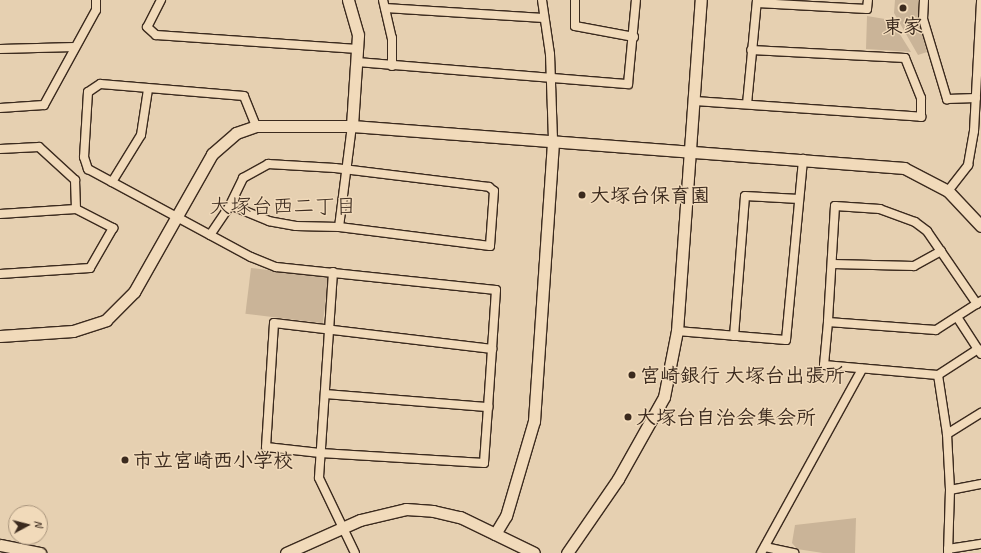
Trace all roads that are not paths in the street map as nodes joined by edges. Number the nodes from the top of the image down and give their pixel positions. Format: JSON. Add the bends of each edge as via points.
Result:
{"nodes":[{"id":1,"x":96,"y":0,"type":"edge"},
{"id":2,"x":161,"y":0,"type":"edge"},
{"id":3,"x":348,"y":0,"type":"edge"},
{"id":4,"x":542,"y":0,"type":"edge"},
{"id":5,"x":575,"y":0,"type":"edge"},
{"id":6,"x":636,"y":0,"type":"edge"},
{"id":7,"x":701,"y":0,"type":"edge"},
{"id":8,"x":868,"y":0,"type":"edge"},
{"id":9,"x":924,"y":0,"type":"edge"},
{"id":10,"x":981,"y":0,"type":"edge"},
{"id":11,"x":757,"y":1,"type":"edge"},
{"id":12,"x":384,"y":4,"type":"edge"},
{"id":13,"x":544,"y":18,"type":"junction"},
{"id":14,"x":634,"y":37,"type":"junction"},
{"id":15,"x":75,"y":47,"type":"junction"},
{"id":16,"x":0,"y":49,"type":"edge"},
{"id":17,"x":358,"y":49,"type":"junction"},
{"id":18,"x":751,"y":50,"type":"junction"},
{"id":19,"x":358,"y":62,"type":"junction"},
{"id":20,"x":392,"y":66,"type":"junction"},
{"id":21,"x":551,"y":77,"type":"junction"},
{"id":22,"x":148,"y":89,"type":"junction"},
{"id":23,"x":976,"y":98,"type":"junction"},
{"id":24,"x":695,"y":101,"type":"junction"},
{"id":25,"x":747,"y":104,"type":"junction"},
{"id":26,"x":0,"y":108,"type":"edge"},
{"id":27,"x":256,"y":126,"type":"junction"},
{"id":28,"x":352,"y":126,"type":"junction"},
{"id":29,"x":553,"y":142,"type":"junction"},
{"id":30,"x":0,"y":149,"type":"edge"},
{"id":31,"x":689,"y":152,"type":"junction"},
{"id":32,"x":803,"y":159,"type":"junction"},
{"id":33,"x":344,"y":169,"type":"junction"},
{"id":34,"x":112,"y":182,"type":"junction"},
{"id":35,"x":948,"y":191,"type":"junction"},
{"id":36,"x":799,"y":199,"type":"junction"},
{"id":37,"x":230,"y":205,"type":"junction"},
{"id":38,"x":76,"y":209,"type":"junction"},
{"id":39,"x":0,"y":214,"type":"edge"},
{"id":40,"x":175,"y":217,"type":"junction"},
{"id":41,"x":981,"y":226,"type":"edge"},
{"id":42,"x":338,"y":227,"type":"junction"},
{"id":43,"x":210,"y":235,"type":"junction"},
{"id":44,"x":941,"y":251,"type":"junction"},
{"id":45,"x":833,"y":264,"type":"junction"},
{"id":46,"x":333,"y":272,"type":"junction"},
{"id":47,"x":0,"y":274,"type":"edge"},
{"id":48,"x":979,"y":302,"type":"edge"},
{"id":49,"x":957,"y":317,"type":"junction"},
{"id":50,"x":828,"y":322,"type":"junction"},
{"id":51,"x":329,"y":329,"type":"junction"},
{"id":52,"x":677,"y":331,"type":"junction"},
{"id":53,"x":0,"y":336,"type":"edge"},
{"id":54,"x":734,"y":336,"type":"junction"},
{"id":55,"x":492,"y":349,"type":"junction"},
{"id":56,"x":979,"y":351,"type":"edge"},
{"id":57,"x":862,"y":369,"type":"junction"},
{"id":58,"x":938,"y":375,"type":"junction"},
{"id":59,"x":326,"y":394,"type":"junction"},
{"id":60,"x":488,"y":407,"type":"junction"},
{"id":61,"x":981,"y":414,"type":"edge"},
{"id":62,"x":947,"y":434,"type":"junction"},
{"id":63,"x":320,"y":453,"type":"junction"},
{"id":64,"x":981,"y":484,"type":"edge"},
{"id":65,"x":950,"y":490,"type":"junction"},
{"id":66,"x":342,"y":528,"type":"junction"},
{"id":67,"x":495,"y":534,"type":"junction"},
{"id":68,"x":981,"y":544,"type":"edge"},
{"id":69,"x":0,"y":545,"type":"edge"},
{"id":70,"x":763,"y":550,"type":"edge"},
{"id":71,"x":948,"y":551,"type":"edge"},
{"id":72,"x":40,"y":553,"type":"edge"},
{"id":73,"x":286,"y":553,"type":"edge"},
{"id":74,"x":355,"y":553,"type":"edge"},
{"id":75,"x":534,"y":553,"type":"edge"},
{"id":76,"x":567,"y":553,"type":"edge"},
{"id":77,"x":794,"y":553,"type":"edge"}],
"edges":[{"from":1,"to":15,"type":"street","via":[[96,10]]},
{"from":2,"to":17,"type":"street","via":[[147,27],[156,35]]},
{"from":3,"to":17,"type":"street","via":[[356,25]]},
{"from":4,"to":13,"type":"street"},
{"from":5,"to":14,"type":"street","via":[[575,26]]},
{"from":6,"to":14,"type":"street"},
{"from":7,"to":24,"type":"street"},
{"from":8,"to":11,"type":"street","via":[[867,9]]},
{"from":9,"to":23,"type":"street","via":[[922,19],[947,99]]},
{"from":10,"to":23,"type":"street"},
{"from":11,"to":18,"type":"street"},
{"from":12,"to":13,"type":"street"},
{"from":12,"to":20,"type":"street","via":[[392,38]]},
{"from":13,"to":21,"type":"street"},
{"from":14,"to":21,"type":"street","via":[[628,84]]},
{"from":15,"to":16,"type":"street"},
{"from":15,"to":26,"type":"street","via":[[44,105]]},
{"from":17,"to":19,"type":"street"},
{"from":18,"to":25,"type":"street"},
{"from":18,"to":25,"type":"street","via":[[905,58],[921,98],[921,117]]},
{"from":19,"to":20,"type":"street"},
{"from":19,"to":28,"type":"street"},
{"from":20,"to":21,"type":"street"},
{"from":21,"to":29,"type":"street"},
{"from":22,"to":27,"type":"street","via":[[244,96]]},
{"from":22,"to":34,"type":"street","via":[[141,135]]},
{"from":22,"to":34,"type":"street","via":[[100,84],[88,92],[84,157],[88,169]]},
{"from":23,"to":35,"type":"street","via":[[968,165]]},
{"from":24,"to":25,"type":"street"},
{"from":24,"to":31,"type":"street"},
{"from":27,"to":28,"type":"street"},
{"from":27,"to":40,"type":"street","via":[[236,133],[212,154]]},
{"from":28,"to":29,"type":"street"},
{"from":28,"to":33,"type":"street"},
{"from":29,"to":31,"type":"street"},
{"from":29,"to":67,"type":"street","via":[[534,421],[506,516]]},
{"from":30,"to":38,"type":"street","via":[[39,147],[75,180]]},
{"from":31,"to":32,"type":"street"},
{"from":31,"to":52,"type":"street"},
{"from":32,"to":35,"type":"street","via":[[904,168]]},
{"from":32,"to":36,"type":"street"},
{"from":33,"to":37,"type":"street","via":[[268,164],[243,178]]},
{"from":33,"to":42,"type":"street"},
{"from":33,"to":42,"type":"street","via":[[489,187],[494,191],[490,246]]},
{"from":34,"to":40,"type":"street"},
{"from":35,"to":41,"type":"street"},
{"from":36,"to":54,"type":"street","via":[[786,340]]},
{"from":36,"to":54,"type":"street","via":[[745,196]]},
{"from":37,"to":42,"type":"street","via":[[269,221],[296,226]]},
{"from":37,"to":43,"type":"street"},
{"from":38,"to":39,"type":"street"},
{"from":38,"to":47,"type":"street","via":[[113,228],[90,268]]},
{"from":40,"to":43,"type":"street"},
{"from":40,"to":53,"type":"street","via":[[134,292],[106,320],[73,331]]},
{"from":43,"to":46,"type":"street","via":[[276,267]]},
{"from":44,"to":45,"type":"street","via":[[914,266]]},
{"from":44,"to":45,"type":"street","via":[[927,231],[896,213],[864,206],[835,206]]},
{"from":44,"to":48,"type":"street"},
{"from":45,"to":50,"type":"street"},
{"from":46,"to":51,"type":"street"},
{"from":46,"to":55,"type":"street","via":[[496,290]]},
{"from":48,"to":49,"type":"street"},
{"from":49,"to":50,"type":"street","via":[[936,330]]},
{"from":49,"to":56,"type":"street"},
{"from":50,"to":57,"type":"street","via":[[824,365]]},
{"from":51,"to":55,"type":"street"},
{"from":51,"to":59,"type":"street"},
{"from":51,"to":63,"type":"street","via":[[274,323],[266,447]]},
{"from":52,"to":54,"type":"street"},
{"from":52,"to":76,"type":"street","via":[[664,397],[618,479]]},
{"from":55,"to":60,"type":"street"},
{"from":56,"to":58,"type":"street"},
{"from":57,"to":58,"type":"street"},
{"from":57,"to":70,"type":"street"},
{"from":58,"to":62,"type":"street"},
{"from":59,"to":60,"type":"street"},
{"from":59,"to":63,"type":"street"},
{"from":60,"to":63,"type":"street","via":[[484,463]]},
{"from":61,"to":62,"type":"street"},
{"from":62,"to":65,"type":"street"},
{"from":63,"to":66,"type":"street","via":[[319,478]]},
{"from":64,"to":65,"type":"street"},
{"from":65,"to":71,"type":"street"},
{"from":66,"to":67,"type":"street","via":[[385,512],[406,509],[460,517]]},
{"from":66,"to":73,"type":"street"},
{"from":66,"to":74,"type":"street"},
{"from":67,"to":75,"type":"street"},
{"from":68,"to":71,"type":"street"},
{"from":69,"to":72,"type":"street"},
{"from":70,"to":77,"type":"street"}]}
